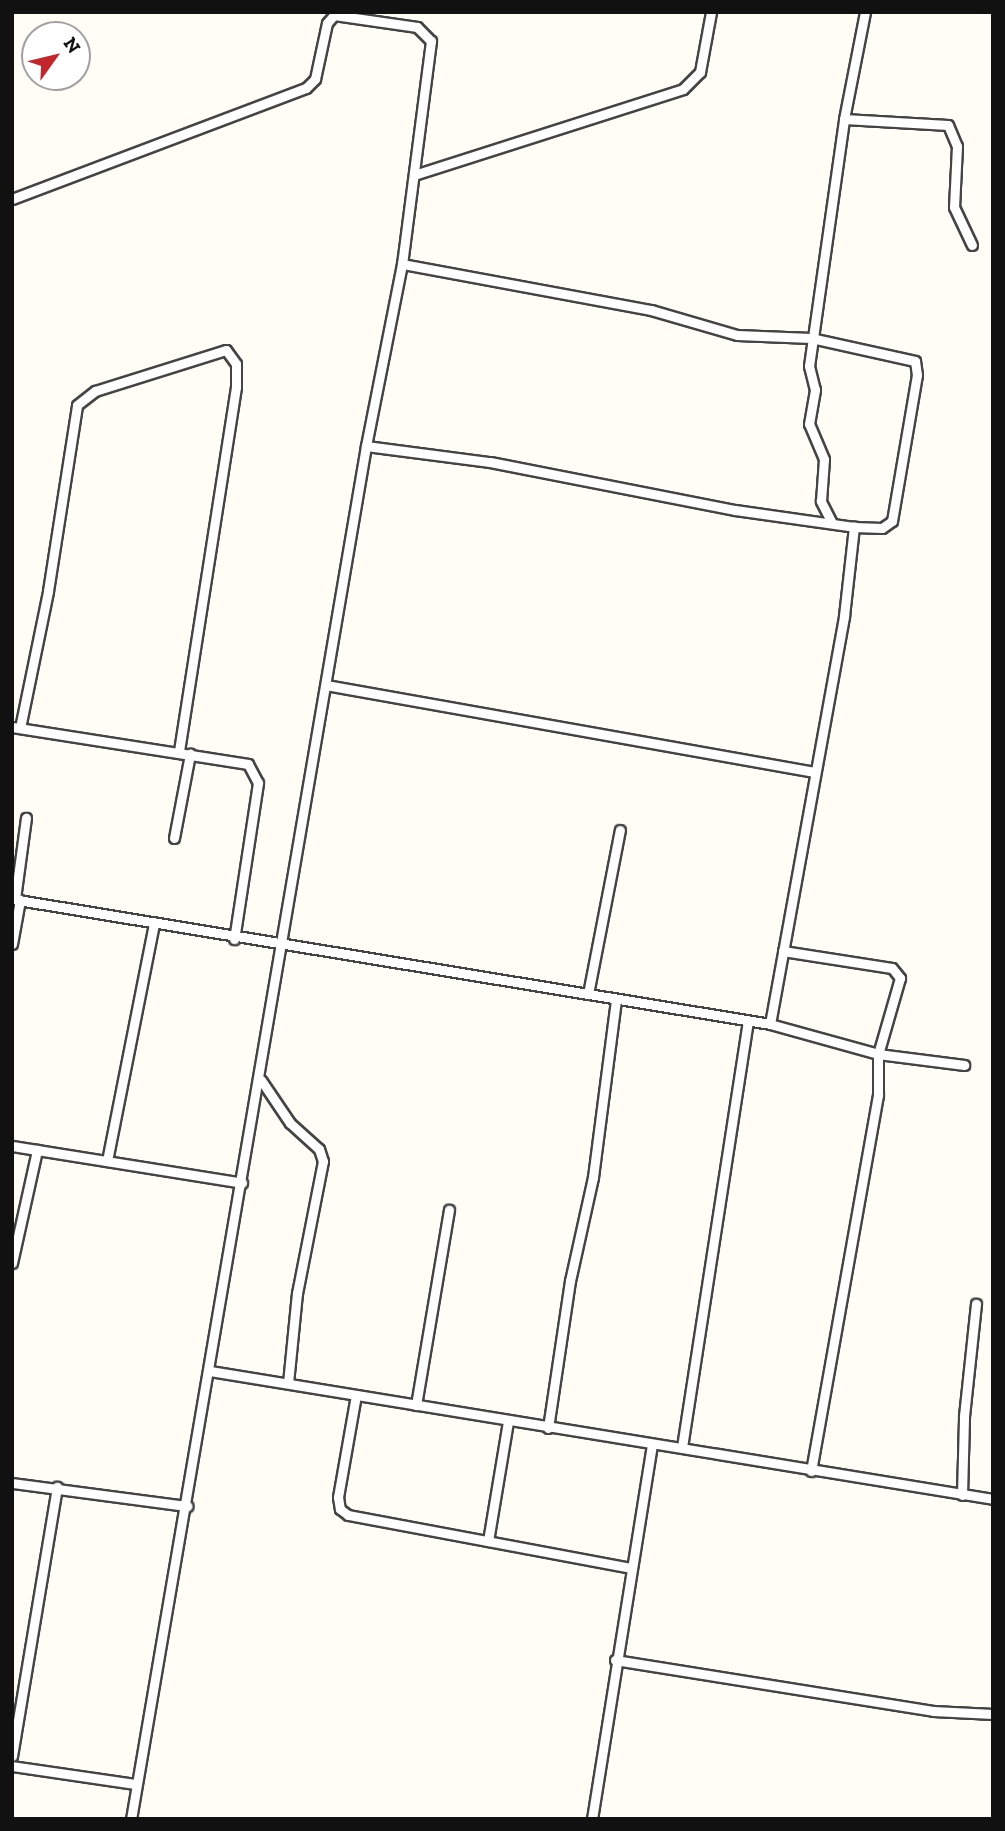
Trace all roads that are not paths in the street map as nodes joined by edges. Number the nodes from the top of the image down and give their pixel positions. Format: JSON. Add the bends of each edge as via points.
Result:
{"nodes":[{"id":1,"x":711,"y":12,"type":"edge"},
{"id":2,"x":865,"y":12,"type":"edge"},
{"id":3,"x":844,"y":119,"type":"junction"},
{"id":4,"x":414,"y":174,"type":"junction"},
{"id":5,"x":12,"y":199,"type":"edge"},
{"id":6,"x":972,"y":245,"type":"dead end"},
{"id":7,"x":402,"y":264,"type":"junction"},
{"id":8,"x":811,"y":338,"type":"junction"},
{"id":9,"x":366,"y":446,"type":"junction"},
{"id":10,"x":832,"y":523,"type":"junction"},
{"id":11,"x":854,"y":527,"type":"junction"},
{"id":12,"x":326,"y":685,"type":"junction"},
{"id":13,"x":16,"y":727,"type":"edge"},
{"id":14,"x":185,"y":753,"type":"junction"},
{"id":15,"x":814,"y":772,"type":"junction"},
{"id":16,"x":26,"y":818,"type":"dead end"},
{"id":17,"x":620,"y":830,"type":"dead end"},
{"id":18,"x":174,"y":838,"type":"dead end"},
{"id":19,"x":16,"y":899,"type":"edge"},
{"id":20,"x":154,"y":923,"type":"junction"},
{"id":21,"x":234,"y":939,"type":"junction"},
{"id":22,"x":12,"y":944,"type":"edge"},
{"id":23,"x":282,"y":945,"type":"junction"},
{"id":24,"x":783,"y":951,"type":"junction"},
{"id":25,"x":588,"y":995,"type":"junction"},
{"id":26,"x":616,"y":999,"type":"junction"},
{"id":27,"x":748,"y":1022,"type":"junction"},
{"id":28,"x":770,"y":1024,"type":"junction"},
{"id":29,"x":878,"y":1054,"type":"junction"},
{"id":30,"x":964,"y":1065,"type":"dead end"},
{"id":31,"x":261,"y":1080,"type":"junction"},
{"id":32,"x":12,"y":1146,"type":"edge"},
{"id":33,"x":37,"y":1150,"type":"junction"},
{"id":34,"x":107,"y":1161,"type":"junction"},
{"id":35,"x":242,"y":1183,"type":"junction"},
{"id":36,"x":449,"y":1210,"type":"dead end"},
{"id":37,"x":12,"y":1263,"type":"edge"},
{"id":38,"x":976,"y":1304,"type":"dead end"},
{"id":39,"x":210,"y":1371,"type":"junction"},
{"id":40,"x":288,"y":1383,"type":"junction"},
{"id":41,"x":356,"y":1395,"type":"junction"},
{"id":42,"x":416,"y":1405,"type":"junction"},
{"id":43,"x":508,"y":1421,"type":"junction"},
{"id":44,"x":548,"y":1428,"type":"junction"},
{"id":45,"x":652,"y":1444,"type":"junction"},
{"id":46,"x":682,"y":1447,"type":"junction"},
{"id":47,"x":811,"y":1471,"type":"junction"},
{"id":48,"x":12,"y":1483,"type":"edge"},
{"id":49,"x":57,"y":1487,"type":"junction"},
{"id":50,"x":962,"y":1494,"type":"junction"},
{"id":51,"x":993,"y":1499,"type":"edge"},
{"id":52,"x":187,"y":1506,"type":"junction"},
{"id":53,"x":488,"y":1541,"type":"junction"},
{"id":54,"x":630,"y":1568,"type":"junction"},
{"id":55,"x":615,"y":1660,"type":"junction"},
{"id":56,"x":993,"y":1714,"type":"edge"},
{"id":57,"x":12,"y":1756,"type":"edge"},
{"id":58,"x":12,"y":1766,"type":"edge"},
{"id":59,"x":136,"y":1784,"type":"junction"},
{"id":60,"x":131,"y":1819,"type":"edge"},
{"id":61,"x":592,"y":1819,"type":"edge"}],
"edges":[{"from":1,"to":4,"type":"street","via":[[700,72],[683,89]]},
{"from":2,"to":3,"type":"street"},
{"from":3,"to":6,"type":"street","via":[[948,125],[957,146],[954,207]]},
{"from":3,"to":8,"type":"street"},
{"from":4,"to":5,"type":"street","via":[[431,41],[417,27],[340,13],[327,23],[317,75],[309,86]]},
{"from":4,"to":7,"type":"street"},
{"from":7,"to":8,"type":"street","via":[[651,310],[737,335]]},
{"from":7,"to":9,"type":"street"},
{"from":8,"to":10,"type":"street","via":[[809,366],[815,390],[809,424],[823,455],[821,501]]},
{"from":8,"to":11,"type":"street","via":[[917,364],[892,521],[882,528]]},
{"from":9,"to":10,"type":"street","via":[[491,462],[735,510]]},
{"from":9,"to":12,"type":"street"},
{"from":10,"to":11,"type":"street"},
{"from":11,"to":15,"type":"street","via":[[844,616]]},
{"from":12,"to":15,"type":"street"},
{"from":12,"to":23,"type":"street"},
{"from":13,"to":14,"type":"street"},
{"from":13,"to":14,"type":"street","via":[[48,592],[77,405],[94,391],[226,350],[236,364],[236,387]]},
{"from":14,"to":18,"type":"street"},
{"from":14,"to":21,"type":"street","via":[[248,764],[258,783]]},
{"from":15,"to":24,"type":"street"},
{"from":16,"to":19,"type":"street"},
{"from":17,"to":25,"type":"street"},
{"from":19,"to":20,"type":"street"},
{"from":19,"to":22,"type":"street"},
{"from":20,"to":21,"type":"street"},
{"from":20,"to":34,"type":"street"},
{"from":21,"to":23,"type":"street"},
{"from":23,"to":25,"type":"street"},
{"from":23,"to":31,"type":"street"},
{"from":24,"to":28,"type":"street"},
{"from":24,"to":29,"type":"street","via":[[898,973]]},
{"from":25,"to":26,"type":"street"},
{"from":26,"to":27,"type":"street"},
{"from":26,"to":44,"type":"street","via":[[593,1177],[570,1280]]},
{"from":27,"to":28,"type":"street"},
{"from":27,"to":46,"type":"street"},
{"from":28,"to":29,"type":"street"},
{"from":29,"to":30,"type":"street"},
{"from":29,"to":47,"type":"street","via":[[875,1115]]},
{"from":31,"to":35,"type":"street"},
{"from":31,"to":40,"type":"street","via":[[290,1124],[319,1149],[323,1161],[298,1293]]},
{"from":32,"to":33,"type":"street"},
{"from":33,"to":34,"type":"street"},
{"from":33,"to":37,"type":"street"},
{"from":34,"to":35,"type":"street"},
{"from":35,"to":39,"type":"street"},
{"from":36,"to":42,"type":"street"},
{"from":38,"to":50,"type":"street","via":[[964,1416]]},
{"from":39,"to":40,"type":"street"},
{"from":39,"to":52,"type":"street"},
{"from":40,"to":41,"type":"street"},
{"from":41,"to":42,"type":"street"},
{"from":41,"to":53,"type":"street","via":[[338,1497],[340,1509],[348,1515]]},
{"from":42,"to":43,"type":"street"},
{"from":43,"to":44,"type":"street"},
{"from":43,"to":53,"type":"street"},
{"from":44,"to":45,"type":"street"},
{"from":45,"to":46,"type":"street"},
{"from":45,"to":54,"type":"street"},
{"from":46,"to":47,"type":"street"},
{"from":47,"to":50,"type":"street"},
{"from":48,"to":49,"type":"street"},
{"from":49,"to":52,"type":"street"},
{"from":49,"to":57,"type":"street"},
{"from":50,"to":51,"type":"street"},
{"from":52,"to":59,"type":"street"},
{"from":53,"to":54,"type":"street"},
{"from":54,"to":55,"type":"street"},
{"from":55,"to":56,"type":"street","via":[[933,1711]]},
{"from":55,"to":61,"type":"street"},
{"from":58,"to":59,"type":"street"},
{"from":59,"to":60,"type":"street"}]}
